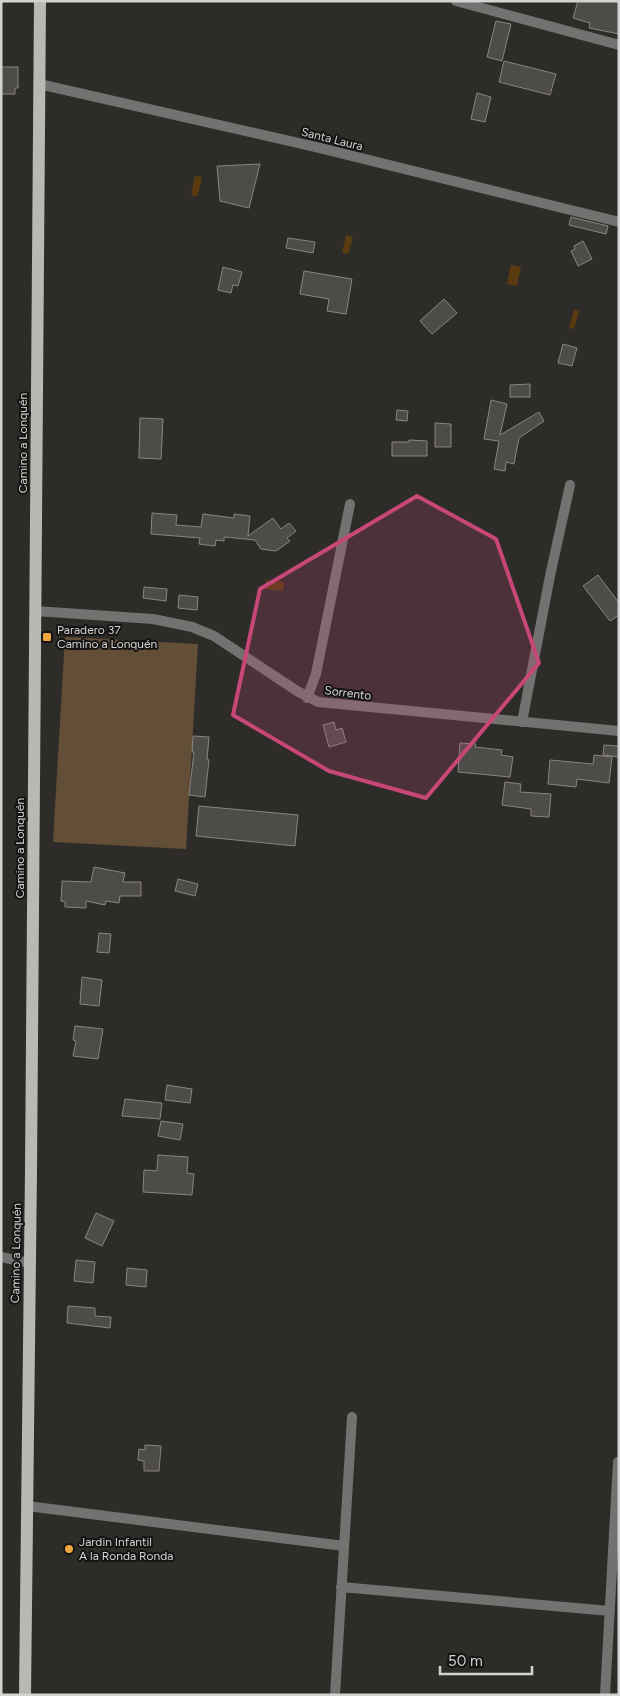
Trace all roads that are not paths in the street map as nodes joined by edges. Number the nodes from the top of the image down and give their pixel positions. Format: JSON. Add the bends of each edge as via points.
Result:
{"nodes":[{"id":1,"x":40,"y":1,"type":"edge"},
{"id":2,"x":456,"y":1,"type":"edge"},
{"id":3,"x":619,"y":45,"type":"edge"},
{"id":4,"x":39,"y":84,"type":"junction"},
{"id":5,"x":619,"y":222,"type":"edge"},
{"id":6,"x":570,"y":485,"type":"dead end"},
{"id":7,"x":350,"y":504,"type":"dead end"},
{"id":8,"x":35,"y":611,"type":"junction"},
{"id":9,"x":308,"y":698,"type":"junction"},
{"id":10,"x":522,"y":722,"type":"junction"},
{"id":11,"x":619,"y":731,"type":"edge"},
{"id":12,"x":1,"y":1257,"type":"edge"},
{"id":13,"x":30,"y":1263,"type":"junction"},
{"id":14,"x":352,"y":1417,"type":"dead end"},
{"id":15,"x":618,"y":1462,"type":"edge"},
{"id":16,"x":27,"y":1506,"type":"junction"},
{"id":17,"x":344,"y":1546,"type":"junction"},
{"id":18,"x":341,"y":1587,"type":"junction"},
{"id":19,"x":610,"y":1610,"type":"junction"},
{"id":20,"x":25,"y":1695,"type":"edge"},
{"id":21,"x":335,"y":1695,"type":"edge"},
{"id":22,"x":604,"y":1695,"type":"edge"}],
"edges":[{"from":1,"to":4,"type":"main road","name":"Camino a Lonquén"},
{"from":2,"to":3,"type":"street"},
{"from":4,"to":5,"type":"street","name":"Santa Laura","via":[[320,148]]},
{"from":4,"to":8,"type":"main road","name":"Camino a Lonquén"},
{"from":6,"to":10,"type":"street"},
{"from":7,"to":9,"type":"street","via":[[316,674]]},
{"from":8,"to":9,"type":"street","name":"Sorrento","via":[[153,619],[192,627],[214,636]]},
{"from":8,"to":13,"type":"main road","name":"Camino a Lonquén"},
{"from":9,"to":10,"type":"street","name":"Sorrento","via":[[328,704]]},
{"from":10,"to":11,"type":"street","name":"Sorrento"},
{"from":12,"to":13,"type":"street"},
{"from":13,"to":16,"type":"main road","name":"Camino a Lonquén"},
{"from":14,"to":17,"type":"street"},
{"from":15,"to":19,"type":"street"},
{"from":16,"to":17,"type":"street"},
{"from":16,"to":20,"type":"main road","name":"Camino a Lonquén"},
{"from":17,"to":18,"type":"street"},
{"from":18,"to":19,"type":"street"},
{"from":18,"to":21,"type":"street"},
{"from":19,"to":22,"type":"street"}]}
